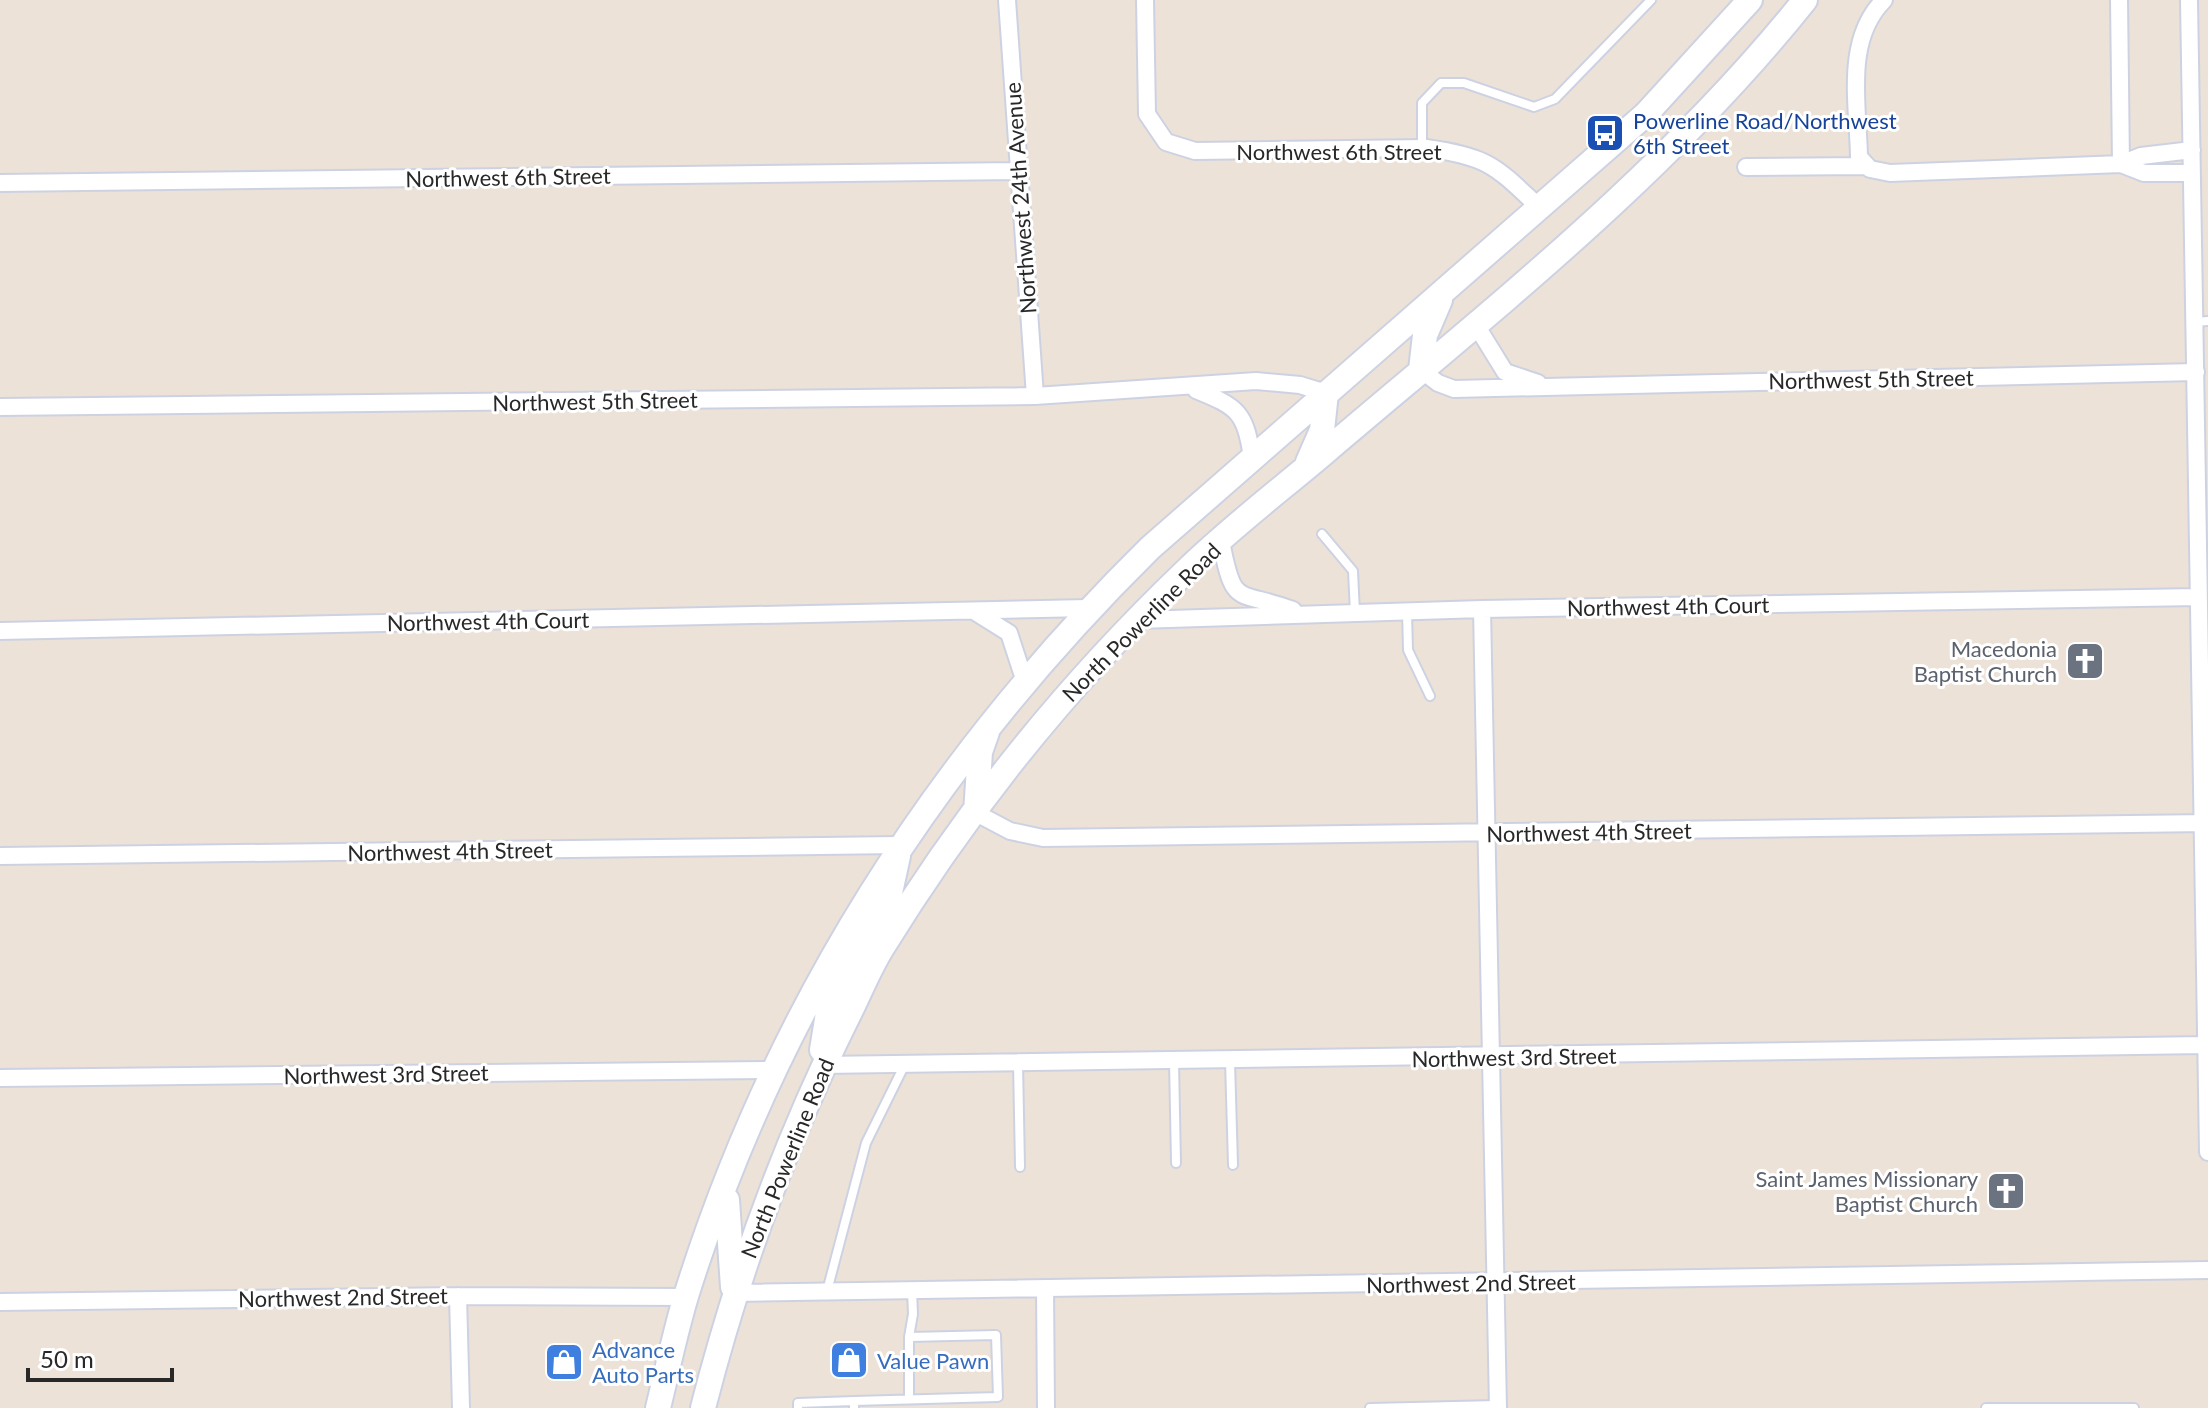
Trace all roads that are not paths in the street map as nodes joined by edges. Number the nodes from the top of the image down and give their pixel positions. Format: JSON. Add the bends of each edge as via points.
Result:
{"nodes":[{"id":1,"x":1007,"y":0,"type":"edge"},
{"id":2,"x":1145,"y":0,"type":"edge"},
{"id":3,"x":1651,"y":0,"type":"edge"},
{"id":4,"x":1750,"y":0,"type":"edge"},
{"id":5,"x":1805,"y":0,"type":"edge"},
{"id":6,"x":1884,"y":0,"type":"edge"},
{"id":7,"x":2119,"y":0,"type":"edge"},
{"id":8,"x":2189,"y":0,"type":"edge"},
{"id":9,"x":1422,"y":148,"type":"junction"},
{"id":10,"x":2192,"y":150,"type":"junction"},
{"id":11,"x":2121,"y":164,"type":"junction"},
{"id":12,"x":1864,"y":166,"type":"junction"},
{"id":13,"x":1746,"y":167,"type":"dead end"},
{"id":14,"x":1017,"y":171,"type":"junction"},
{"id":15,"x":2192,"y":173,"type":"junction"},
{"id":16,"x":0,"y":183,"type":"edge"},
{"id":17,"x":1541,"y":209,"type":"junction"},
{"id":18,"x":2201,"y":262,"type":"edge"},
{"id":19,"x":1442,"y":294,"type":"junction"},
{"id":20,"x":2202,"y":322,"type":"edge"},
{"id":21,"x":1476,"y":325,"type":"junction"},
{"id":22,"x":1421,"y":370,"type":"junction"},
{"id":23,"x":2196,"y":372,"type":"junction"},
{"id":24,"x":1547,"y":386,"type":"junction"},
{"id":25,"x":1191,"y":388,"type":"junction"},
{"id":26,"x":1326,"y":393,"type":"junction"},
{"id":27,"x":1035,"y":396,"type":"junction"},
{"id":28,"x":0,"y":407,"type":"edge"},
{"id":29,"x":1252,"y":457,"type":"junction"},
{"id":30,"x":1306,"y":468,"type":"junction"},
{"id":31,"x":1322,"y":534,"type":"dead end"},
{"id":32,"x":1221,"y":541,"type":"junction"},
{"id":33,"x":2198,"y":597,"type":"junction"},
{"id":34,"x":1089,"y":608,"type":"junction"},
{"id":35,"x":1482,"y":609,"type":"junction"},
{"id":36,"x":1407,"y":611,"type":"junction"},
{"id":37,"x":975,"y":612,"type":"junction"},
{"id":38,"x":1355,"y":613,"type":"junction"},
{"id":39,"x":1306,"y":615,"type":"junction"},
{"id":40,"x":1138,"y":620,"type":"junction"},
{"id":41,"x":0,"y":631,"type":"edge"},
{"id":42,"x":1025,"y":682,"type":"junction"},
{"id":43,"x":1430,"y":696,"type":"dead end"},
{"id":44,"x":990,"y":722,"type":"junction"},
{"id":45,"x":976,"y":813,"type":"junction"},
{"id":46,"x":2205,"y":823,"type":"edge"},
{"id":47,"x":1489,"y":834,"type":"junction"},
{"id":48,"x":899,"y":845,"type":"junction"},
{"id":49,"x":0,"y":856,"type":"edge"},
{"id":50,"x":2205,"y":1045,"type":"junction"},
{"id":51,"x":1491,"y":1058,"type":"junction"},
{"id":52,"x":1174,"y":1061,"type":"junction"},
{"id":53,"x":1230,"y":1061,"type":"junction"},
{"id":54,"x":1018,"y":1063,"type":"junction"},
{"id":55,"x":905,"y":1064,"type":"junction"},
{"id":56,"x":822,"y":1065,"type":"junction"},
{"id":57,"x":2207,"y":1066,"type":"edge"},
{"id":58,"x":773,"y":1070,"type":"junction"},
{"id":59,"x":0,"y":1078,"type":"edge"},
{"id":60,"x":2208,"y":1152,"type":"edge"},
{"id":61,"x":1176,"y":1163,"type":"dead end"},
{"id":62,"x":1233,"y":1165,"type":"dead end"},
{"id":63,"x":1020,"y":1167,"type":"dead end"},
{"id":64,"x":729,"y":1177,"type":"junction"},
{"id":65,"x":2208,"y":1270,"type":"edge"},
{"id":66,"x":1496,"y":1283,"type":"junction"},
{"id":67,"x":1045,"y":1288,"type":"junction"},
{"id":68,"x":912,"y":1291,"type":"junction"},
{"id":69,"x":827,"y":1292,"type":"junction"},
{"id":70,"x":734,"y":1293,"type":"junction"},
{"id":71,"x":458,"y":1296,"type":"junction"},
{"id":72,"x":686,"y":1297,"type":"junction"},
{"id":73,"x":0,"y":1302,"type":"edge"},
{"id":74,"x":909,"y":1337,"type":"junction"},
{"id":75,"x":998,"y":1397,"type":"junction"},
{"id":76,"x":909,"y":1398,"type":"junction"},
{"id":77,"x":854,"y":1404,"type":"edge"},
{"id":78,"x":1498,"y":1407,"type":"edge"},
{"id":79,"x":461,"y":1408,"type":"edge"},
{"id":80,"x":658,"y":1408,"type":"edge"},
{"id":81,"x":703,"y":1408,"type":"edge"},
{"id":82,"x":798,"y":1408,"type":"edge"},
{"id":83,"x":998,"y":1408,"type":"edge"},
{"id":84,"x":1046,"y":1408,"type":"edge"},
{"id":85,"x":1370,"y":1408,"type":"edge"},
{"id":86,"x":1986,"y":1408,"type":"edge"},
{"id":87,"x":2134,"y":1408,"type":"edge"}],
"edges":[{"from":1,"to":14,"type":"street","name":"Northwest 24th Avenue"},
{"from":2,"to":9,"type":"street","name":"Northwest 6th Street","via":[[1147,114],[1166,142],[1195,151]]},
{"from":3,"to":9,"type":"lane","via":[[1555,99],[1534,107],[1449,81],[1428,94],[1422,103]]},
{"from":4,"to":17,"type":"main road","name":"North Powerline Road","via":[[1646,114]]},
{"from":5,"to":21,"type":"main road","name":"North Powerline Road","via":[[1673,150]]},
{"from":6,"to":12,"type":"street","via":[[1858,43],[1859,157]]},
{"from":7,"to":11,"type":"street"},
{"from":8,"to":10,"type":"street"},
{"from":9,"to":17,"type":"street","name":"Northwest 6th Street","via":[[1492,163]]},
{"from":10,"to":11,"type":"street"},
{"from":10,"to":15,"type":"street"},
{"from":11,"to":12,"type":"street","via":[[1890,173]]},
{"from":11,"to":15,"type":"street","via":[[2144,173]]},
{"from":12,"to":13,"type":"street"},
{"from":14,"to":16,"type":"street","name":"Northwest 6th Street"},
{"from":14,"to":27,"type":"street","name":"Northwest 24th Avenue"},
{"from":15,"to":18,"type":"street"},
{"from":17,"to":19,"type":"main road","name":"North Powerline Road"},
{"from":18,"to":20,"type":"street"},
{"from":19,"to":22,"type":"main road","via":[[1425,335]]},
{"from":19,"to":26,"type":"main road","name":"North Powerline Road"},
{"from":20,"to":23,"type":"street"},
{"from":21,"to":22,"type":"main road","name":"North Powerline Road"},
{"from":21,"to":24,"type":"street","name":"Northwest 5th Street","via":[[1505,372]]},
{"from":22,"to":24,"type":"street","name":"Northwest 5th Street","via":[[1454,389]]},
{"from":22,"to":30,"type":"main road","name":"North Powerline Road"},
{"from":23,"to":24,"type":"street","name":"Northwest 5th Street"},
{"from":23,"to":33,"type":"street"},
{"from":25,"to":26,"type":"street","name":"Northwest 5th Street","via":[[1256,381]]},
{"from":25,"to":27,"type":"street","name":"Northwest 5th Street"},
{"from":25,"to":29,"type":"street","name":"Northwest 5th Street","via":[[1229,403],[1244,419]]},
{"from":26,"to":29,"type":"main road","name":"North Powerline Road"},
{"from":26,"to":30,"type":"main road","via":[[1322,430]]},
{"from":27,"to":28,"type":"street","name":"Northwest 5th Street"},
{"from":29,"to":34,"type":"main road","name":"North Powerline Road"},
{"from":30,"to":32,"type":"main road","name":"North Powerline Road"},
{"from":31,"to":38,"type":"lane","via":[[1353,571]]},
{"from":32,"to":39,"type":"street","via":[[1235,590],[1250,601]]},
{"from":32,"to":40,"type":"main road","name":"North Powerline Road"},
{"from":33,"to":35,"type":"street","name":"Northwest 4th Court"},
{"from":33,"to":46,"type":"street"},
{"from":34,"to":37,"type":"street","name":"Northwest 4th Court"},
{"from":34,"to":42,"type":"main road","name":"North Powerline Road"},
{"from":35,"to":36,"type":"street","name":"Northwest 4th Court"},
{"from":35,"to":47,"type":"street"},
{"from":36,"to":38,"type":"street","name":"Northwest 4th Court"},
{"from":36,"to":43,"type":"lane","via":[[1408,650]]},
{"from":37,"to":41,"type":"street","name":"Northwest 4th Court"},
{"from":37,"to":42,"type":"street","via":[[1009,633]]},
{"from":38,"to":39,"type":"street","name":"Northwest 4th Court"},
{"from":39,"to":40,"type":"street","name":"Northwest 4th Court"},
{"from":40,"to":45,"type":"main road","name":"North Powerline Road","via":[[1083,676]]},
{"from":42,"to":44,"type":"main road","name":"North Powerline Road"},
{"from":44,"to":45,"type":"main road","via":[[980,752]]},
{"from":44,"to":48,"type":"main road","name":"North Powerline Road"},
{"from":45,"to":47,"type":"street","name":"Northwest 4th Street","via":[[1010,831],[1043,838]]},
{"from":45,"to":56,"type":"main road","name":"North Powerline Road","via":[[880,951]]},
{"from":46,"to":47,"type":"street","name":"Northwest 4th Street"},
{"from":46,"to":50,"type":"street"},
{"from":47,"to":51,"type":"street"},
{"from":48,"to":49,"type":"street","name":"Northwest 4th Street"},
{"from":48,"to":56,"type":"main road","via":[[886,911],[828,1013]]},
{"from":48,"to":58,"type":"main road","name":"North Powerline Road"},
{"from":50,"to":51,"type":"street","name":"Northwest 3rd Street"},
{"from":50,"to":57,"type":"street"},
{"from":51,"to":53,"type":"street","name":"Northwest 3rd Street"},
{"from":51,"to":66,"type":"street"},
{"from":52,"to":53,"type":"street","name":"Northwest 3rd Street"},
{"from":52,"to":54,"type":"street","name":"Northwest 3rd Street"},
{"from":52,"to":61,"type":"lane"},
{"from":53,"to":62,"type":"lane"},
{"from":54,"to":55,"type":"street","name":"Northwest 3rd Street"},
{"from":54,"to":63,"type":"lane"},
{"from":55,"to":56,"type":"street","name":"Northwest 3rd Street"},
{"from":55,"to":69,"type":"lane","via":[[866,1143]]},
{"from":56,"to":70,"type":"main road","name":"North Powerline Road"},
{"from":57,"to":60,"type":"street"},
{"from":58,"to":59,"type":"street","name":"Northwest 3rd Street"},
{"from":58,"to":64,"type":"main road","name":"North Powerline Road"},
{"from":64,"to":70,"type":"main road","via":[[727,1238]]},
{"from":64,"to":72,"type":"main road","name":"North Powerline Road"},
{"from":65,"to":66,"type":"street","name":"Northwest 2nd Street"},
{"from":66,"to":67,"type":"street","name":"Northwest 2nd Street"},
{"from":66,"to":78,"type":"street"},
{"from":67,"to":68,"type":"street","name":"Northwest 2nd Street"},
{"from":67,"to":84,"type":"street"},
{"from":68,"to":69,"type":"street","name":"Northwest 2nd Street"},
{"from":68,"to":74,"type":"lane"},
{"from":69,"to":70,"type":"street","name":"Northwest 2nd Street"},
{"from":70,"to":81,"type":"main road","name":"North Powerline Road"},
{"from":71,"to":72,"type":"street","name":"Northwest 2nd Street"},
{"from":71,"to":73,"type":"street","name":"Northwest 2nd Street"},
{"from":71,"to":79,"type":"street"},
{"from":72,"to":80,"type":"main road","name":"North Powerline Road"},
{"from":74,"to":75,"type":"lane","via":[[996,1335]]},
{"from":74,"to":76,"type":"lane"},
{"from":75,"to":76,"type":"lane"},
{"from":75,"to":83,"type":"lane"},
{"from":76,"to":77,"type":"lane"},
{"from":77,"to":82,"type":"lane","via":[[798,1403]]},
{"from":78,"to":85,"type":"lane"},
{"from":86,"to":87,"type":"lane"}]}
